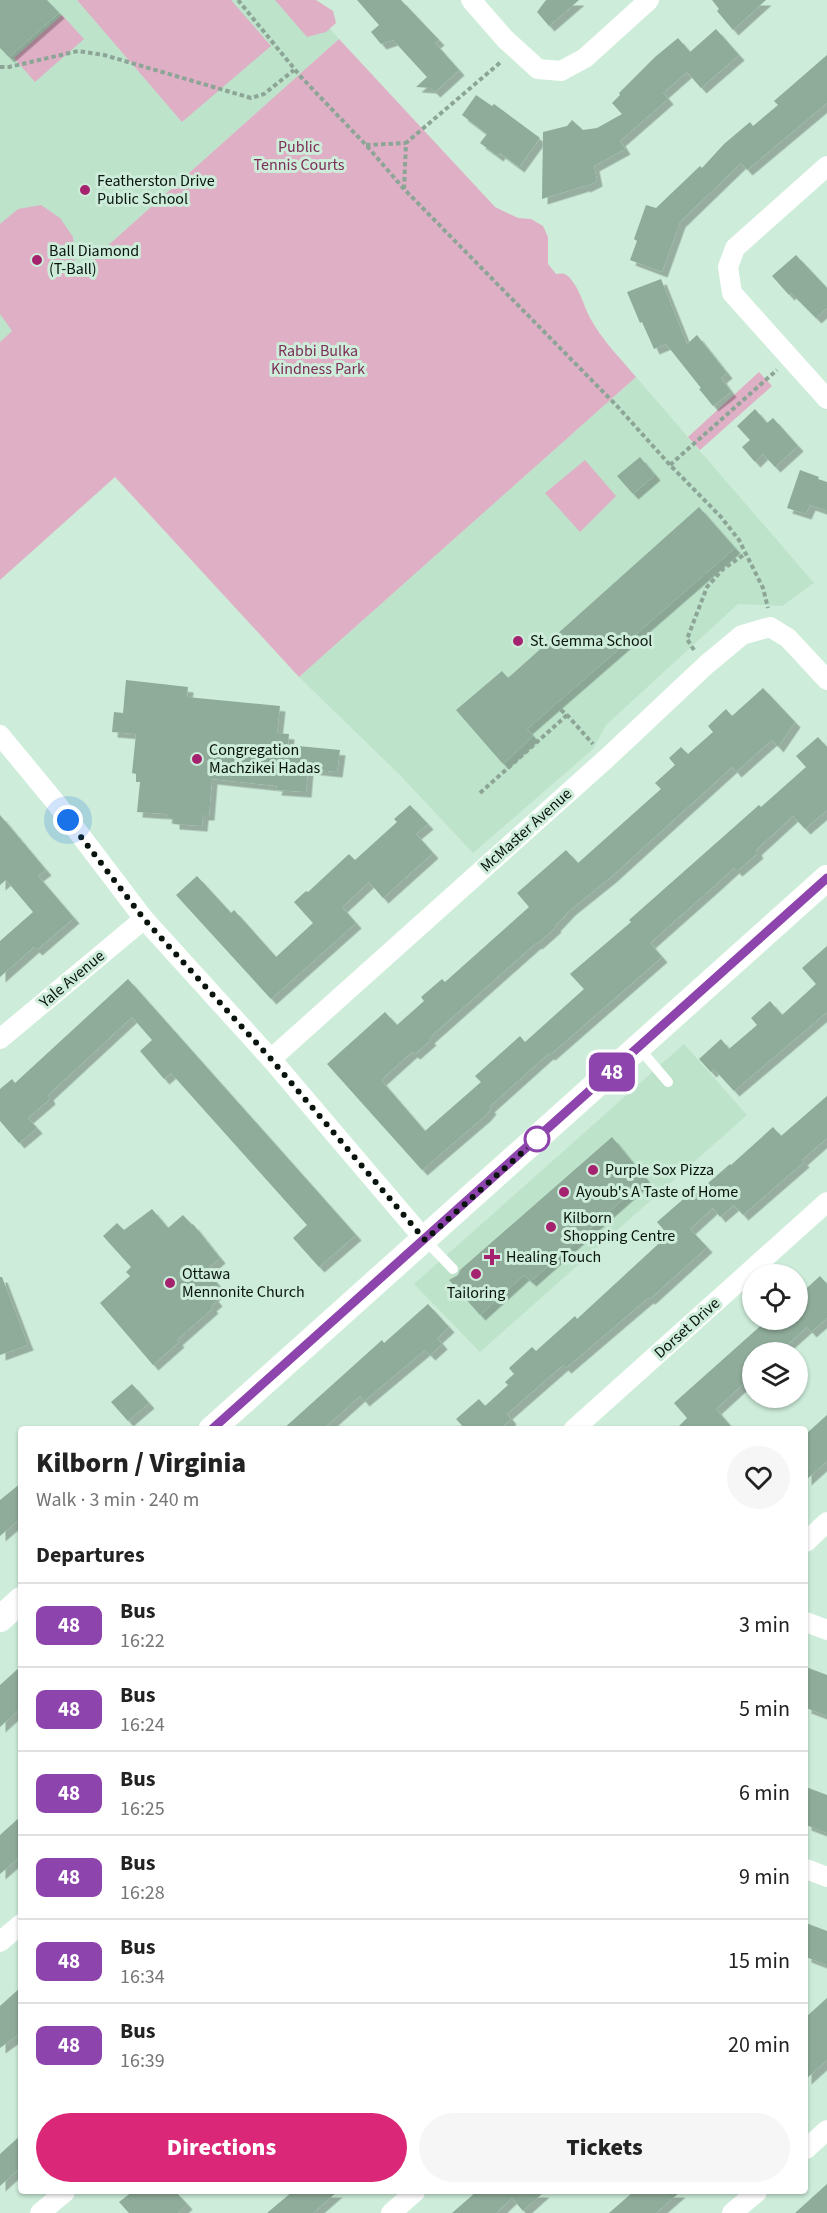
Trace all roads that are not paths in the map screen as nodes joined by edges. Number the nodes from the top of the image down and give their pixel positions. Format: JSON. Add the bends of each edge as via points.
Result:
{"nodes":[{"id":1,"x":471,"y":0,"type":"edge"},
{"id":2,"x":649,"y":0,"type":"edge"},
{"id":3,"x":827,"y":166,"type":"edge"},
{"id":4,"x":827,"y":399,"type":"edge"},
{"id":5,"x":827,"y":680,"type":"edge"},
{"id":6,"x":0,"y":735,"type":"edge"},
{"id":7,"x":827,"y":878,"type":"edge"},
{"id":8,"x":144,"y":919,"type":"junction"},
{"id":9,"x":0,"y":1039,"type":"edge"},
{"id":10,"x":638,"y":1048,"type":"junction"},
{"id":11,"x":271,"y":1059,"type":"junction"},
{"id":12,"x":669,"y":1082,"type":"dead end"},
{"id":13,"x":827,"y":1202,"type":"edge"},
{"id":14,"x":425,"y":1240,"type":"junction"},
{"id":15,"x":453,"y":1269,"type":"dead end"},
{"id":16,"x":216,"y":1426,"type":"edge"},
{"id":17,"x":577,"y":1426,"type":"edge"},
{"id":18,"x":827,"y":1522,"type":"edge"},
{"id":19,"x":808,"y":1540,"type":"edge"},
{"id":20,"x":18,"y":1603,"type":"edge"},
{"id":21,"x":0,"y":1619,"type":"edge"},
{"id":22,"x":808,"y":1623,"type":"edge"},
{"id":23,"x":827,"y":1630,"type":"edge"},
{"id":24,"x":808,"y":1870,"type":"edge"},
{"id":25,"x":827,"y":1876,"type":"edge"},
{"id":26,"x":18,"y":1927,"type":"edge"},
{"id":27,"x":0,"y":1942,"type":"edge"},
{"id":28,"x":827,"y":2130,"type":"edge"},
{"id":29,"x":808,"y":2147,"type":"edge"},
{"id":30,"x":63,"y":2194,"type":"edge"},
{"id":31,"x":414,"y":2194,"type":"edge"},
{"id":32,"x":755,"y":2194,"type":"edge"},
{"id":33,"x":40,"y":2213,"type":"edge"},
{"id":34,"x":391,"y":2213,"type":"edge"},
{"id":35,"x":732,"y":2213,"type":"edge"}],
"edges":[{"from":1,"to":2,"type":"street","via":[[538,69],[561,71],[585,58]]},
{"from":3,"to":4,"type":"street","via":[[735,248],[728,267],[732,293]]},
{"from":5,"to":11,"type":"street","name":"McMaster Avenue","via":[[788,638],[770,627],[742,635]]},
{"from":6,"to":8,"type":"street"},
{"from":7,"to":10,"type":"street"},
{"from":8,"to":9,"type":"street","name":"Yale Avenue"},
{"from":8,"to":11,"type":"street"},
{"from":10,"to":12,"type":"lane"},
{"from":10,"to":14,"type":"street"},
{"from":11,"to":14,"type":"street"},
{"from":13,"to":17,"type":"street","name":"Dorset Drive"},
{"from":14,"to":15,"type":"lane"},
{"from":14,"to":16,"type":"street"},
{"from":18,"to":19,"type":"street"},
{"from":20,"to":21,"type":"street"},
{"from":22,"to":23,"type":"street"},
{"from":24,"to":25,"type":"street"},
{"from":26,"to":27,"type":"street"},
{"from":28,"to":29,"type":"street"},
{"from":30,"to":33,"type":"street"},
{"from":31,"to":34,"type":"street"},
{"from":32,"to":35,"type":"street"}]}
